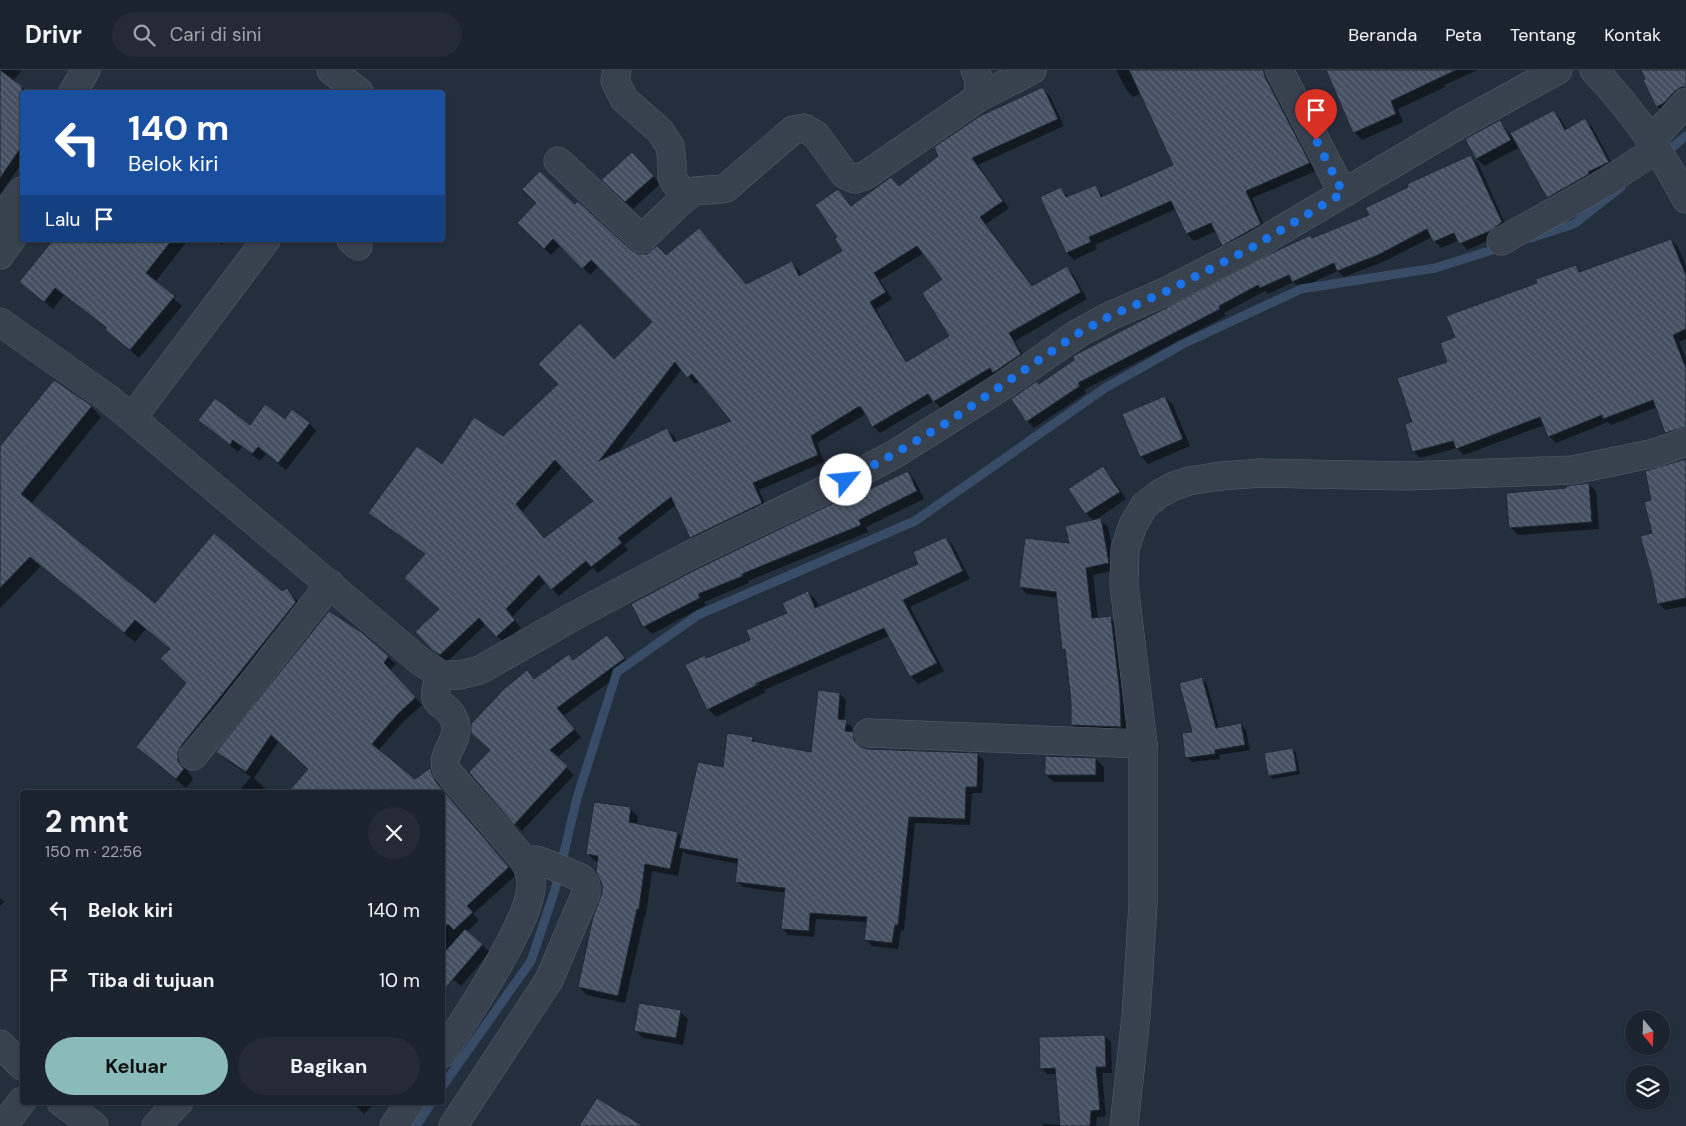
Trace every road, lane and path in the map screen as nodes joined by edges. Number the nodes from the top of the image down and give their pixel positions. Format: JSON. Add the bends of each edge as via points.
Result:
{"nodes":[{"id":1,"x":86,"y":70,"type":"edge"},
{"id":2,"x":617,"y":70,"type":"edge"},
{"id":3,"x":975,"y":70,"type":"edge"},
{"id":4,"x":1032,"y":70,"type":"edge"},
{"id":5,"x":1279,"y":70,"type":"edge"},
{"id":6,"x":1558,"y":70,"type":"edge"},
{"id":7,"x":1594,"y":70,"type":"edge"},
{"id":8,"x":74,"y":90,"type":"edge"},
{"id":9,"x":978,"y":98,"type":"junction"},
{"id":10,"x":1686,"y":102,"type":"edge"},
{"id":11,"x":1655,"y":147,"type":"junction"},
{"id":12,"x":558,"y":161,"type":"dead end"},
{"id":13,"x":1343,"y":193,"type":"junction"},
{"id":14,"x":20,"y":194,"type":"edge"},
{"id":15,"x":686,"y":195,"type":"junction"},
{"id":16,"x":1686,"y":199,"type":"edge"},
{"id":17,"x":0,"y":221,"type":"edge"},
{"id":18,"x":20,"y":227,"type":"edge"},
{"id":19,"x":1501,"y":241,"type":"dead end"},
{"id":20,"x":264,"y":242,"type":"edge"},
{"id":21,"x":0,"y":255,"type":"edge"},
{"id":22,"x":0,"y":322,"type":"edge"},
{"id":23,"x":132,"y":418,"type":"junction"},
{"id":24,"x":1686,"y":442,"type":"edge"},
{"id":25,"x":330,"y":584,"type":"junction"},
{"id":26,"x":441,"y":675,"type":"junction"},
{"id":27,"x":868,"y":733,"type":"dead end"},
{"id":28,"x":1143,"y":744,"type":"junction"},
{"id":29,"x":193,"y":756,"type":"dead end"},
{"id":30,"x":525,"y":860,"type":"junction"},
{"id":31,"x":0,"y":1044,"type":"edge"},
{"id":32,"x":445,"y":1050,"type":"edge"},
{"id":33,"x":20,"y":1064,"type":"edge"},
{"id":34,"x":20,"y":1104,"type":"edge"},
{"id":35,"x":65,"y":1105,"type":"edge"},
{"id":36,"x":408,"y":1105,"type":"edge"},
{"id":37,"x":4,"y":1126,"type":"edge"},
{"id":38,"x":94,"y":1126,"type":"edge"},
{"id":39,"x":394,"y":1126,"type":"edge"},
{"id":40,"x":453,"y":1126,"type":"edge"},
{"id":41,"x":1124,"y":1126,"type":"edge"}],
"edges":[{"from":1,"to":8,"type":"street"},
{"from":2,"to":15,"type":"street","via":[[615,81],[624,100],[660,131],[670,146],[672,177]]},
{"from":3,"to":9,"type":"street","via":[[979,80]]},
{"from":4,"to":9,"type":"street"},
{"from":5,"to":13,"type":"street"},
{"from":6,"to":13,"type":"street"},
{"from":7,"to":11,"type":"street","via":[[1610,86]]},
{"from":9,"to":15,"type":"street","via":[[866,175],[855,179],[845,175],[816,135],[804,128],[793,130],[726,188],[693,190]]},
{"from":10,"to":11,"type":"street"},
{"from":11,"to":16,"type":"street"},
{"from":11,"to":19,"type":"street","via":[[1604,184]]},
{"from":12,"to":15,"type":"street","via":[[642,239]]},
{"from":13,"to":26,"type":"street","via":[[1229,260],[1077,334],[996,390],[846,480],[686,557],[480,670]]},
{"from":14,"to":17,"type":"street"},
{"from":18,"to":21,"type":"street"},
{"from":20,"to":23,"type":"street"},
{"from":22,"to":23,"type":"street"},
{"from":23,"to":25,"type":"street"},
{"from":24,"to":28,"type":"street","via":[[1655,453],[1573,470],[1405,476],[1261,473],[1189,481],[1159,494],[1144,506],[1125,549],[1124,584]]},
{"from":25,"to":26,"type":"street"},
{"from":25,"to":29,"type":"street"},
{"from":26,"to":30,"type":"street","via":[[434,694],[455,722],[455,734],[444,759],[447,771]]},
{"from":27,"to":28,"type":"street"},
{"from":28,"to":41,"type":"street","via":[[1143,904],[1136,1016]]},
{"from":30,"to":32,"type":"street","via":[[531,885],[524,914],[476,1004]]},
{"from":30,"to":40,"type":"street","via":[[537,860],[581,878],[586,885],[586,893],[540,997]]},
{"from":31,"to":33,"type":"street"},
{"from":34,"to":37,"type":"street"},
{"from":35,"to":38,"type":"street"},
{"from":36,"to":39,"type":"street"}]}
